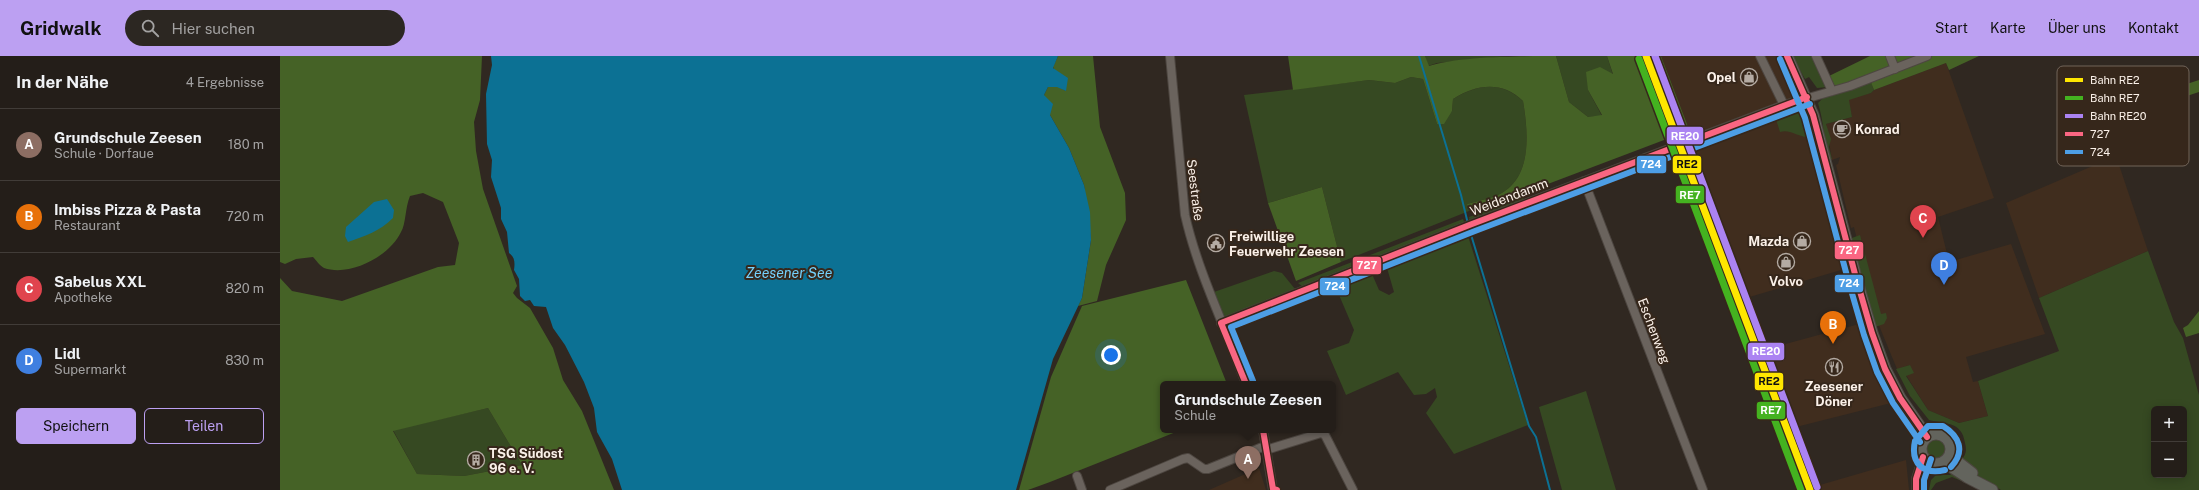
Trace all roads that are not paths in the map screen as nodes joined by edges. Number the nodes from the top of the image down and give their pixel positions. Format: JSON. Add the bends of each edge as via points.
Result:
{"nodes":[{"id":1,"x":1170,"y":56,"type":"edge"},
{"id":2,"x":1760,"y":56,"type":"edge"},
{"id":3,"x":1788,"y":56,"type":"edge"},
{"id":4,"x":1816,"y":56,"type":"edge"},
{"id":5,"x":1890,"y":56,"type":"edge"},
{"id":6,"x":1927,"y":56,"type":"edge"},
{"id":7,"x":1894,"y":69,"type":"junction"},
{"id":8,"x":1832,"y":91,"type":"junction"},
{"id":9,"x":1807,"y":97,"type":"junction"},
{"id":10,"x":1784,"y":105,"type":"junction"},
{"id":11,"x":1584,"y":181,"type":"junction"},
{"id":12,"x":1221,"y":323,"type":"junction"},
{"id":13,"x":1245,"y":381,"type":"edge"},
{"id":14,"x":1264,"y":433,"type":"edge"},
{"id":15,"x":1927,"y":437,"type":"junction"},
{"id":16,"x":1266,"y":448,"type":"junction"},
{"id":17,"x":1947,"y":459,"type":"junction"},
{"id":18,"x":1927,"y":460,"type":"junction"},
{"id":19,"x":1077,"y":476,"type":"dead end"},
{"id":20,"x":1082,"y":490,"type":"edge"},
{"id":21,"x":1110,"y":490,"type":"edge"},
{"id":22,"x":1274,"y":490,"type":"edge"},
{"id":23,"x":1353,"y":490,"type":"edge"},
{"id":24,"x":1703,"y":490,"type":"edge"},
{"id":25,"x":1917,"y":490,"type":"edge"},
{"id":26,"x":1993,"y":490,"type":"edge"}],
"edges":[{"from":1,"to":12,"type":"street","name":"Seestraße","via":[[1185,215]]},
{"from":2,"to":10,"type":"street"},
{"from":3,"to":9,"type":"main road"},
{"from":4,"to":8,"type":"street"},
{"from":5,"to":7,"type":"street"},
{"from":6,"to":7,"type":"street","name":"Weidendamm"},
{"from":7,"to":8,"type":"street","name":"Weidendamm"},
{"from":8,"to":9,"type":"street","name":"Weidendamm"},
{"from":9,"to":10,"type":"street","name":"Weidendamm"},
{"from":9,"to":15,"type":"main road","via":[[1871,332],[1885,369],[1900,398]]},
{"from":10,"to":11,"type":"street","name":"Weidendamm"},
{"from":11,"to":12,"type":"street","name":"Weidendamm"},
{"from":11,"to":24,"type":"street","name":"Eschenweg"},
{"from":12,"to":13,"type":"street","name":"Seestraße"},
{"from":14,"to":16,"type":"street"},
{"from":15,"to":17,"type":"main road","via":[[1935,434],[1948,438],[1952,447]]},
{"from":15,"to":18,"type":"main road","via":[[1921,448]]},
{"from":16,"to":21,"type":"street","via":[[1208,470],[1188,458],[1183,459]]},
{"from":16,"to":22,"type":"street"},
{"from":16,"to":23,"type":"street","via":[[1321,433],[1325,435]]},
{"from":17,"to":18,"type":"main road","via":[[1935,464]]},
{"from":17,"to":26,"type":"main road","via":[[1967,477]]},
{"from":18,"to":25,"type":"street","via":[[1916,479]]},
{"from":19,"to":20,"type":"street"}]}
